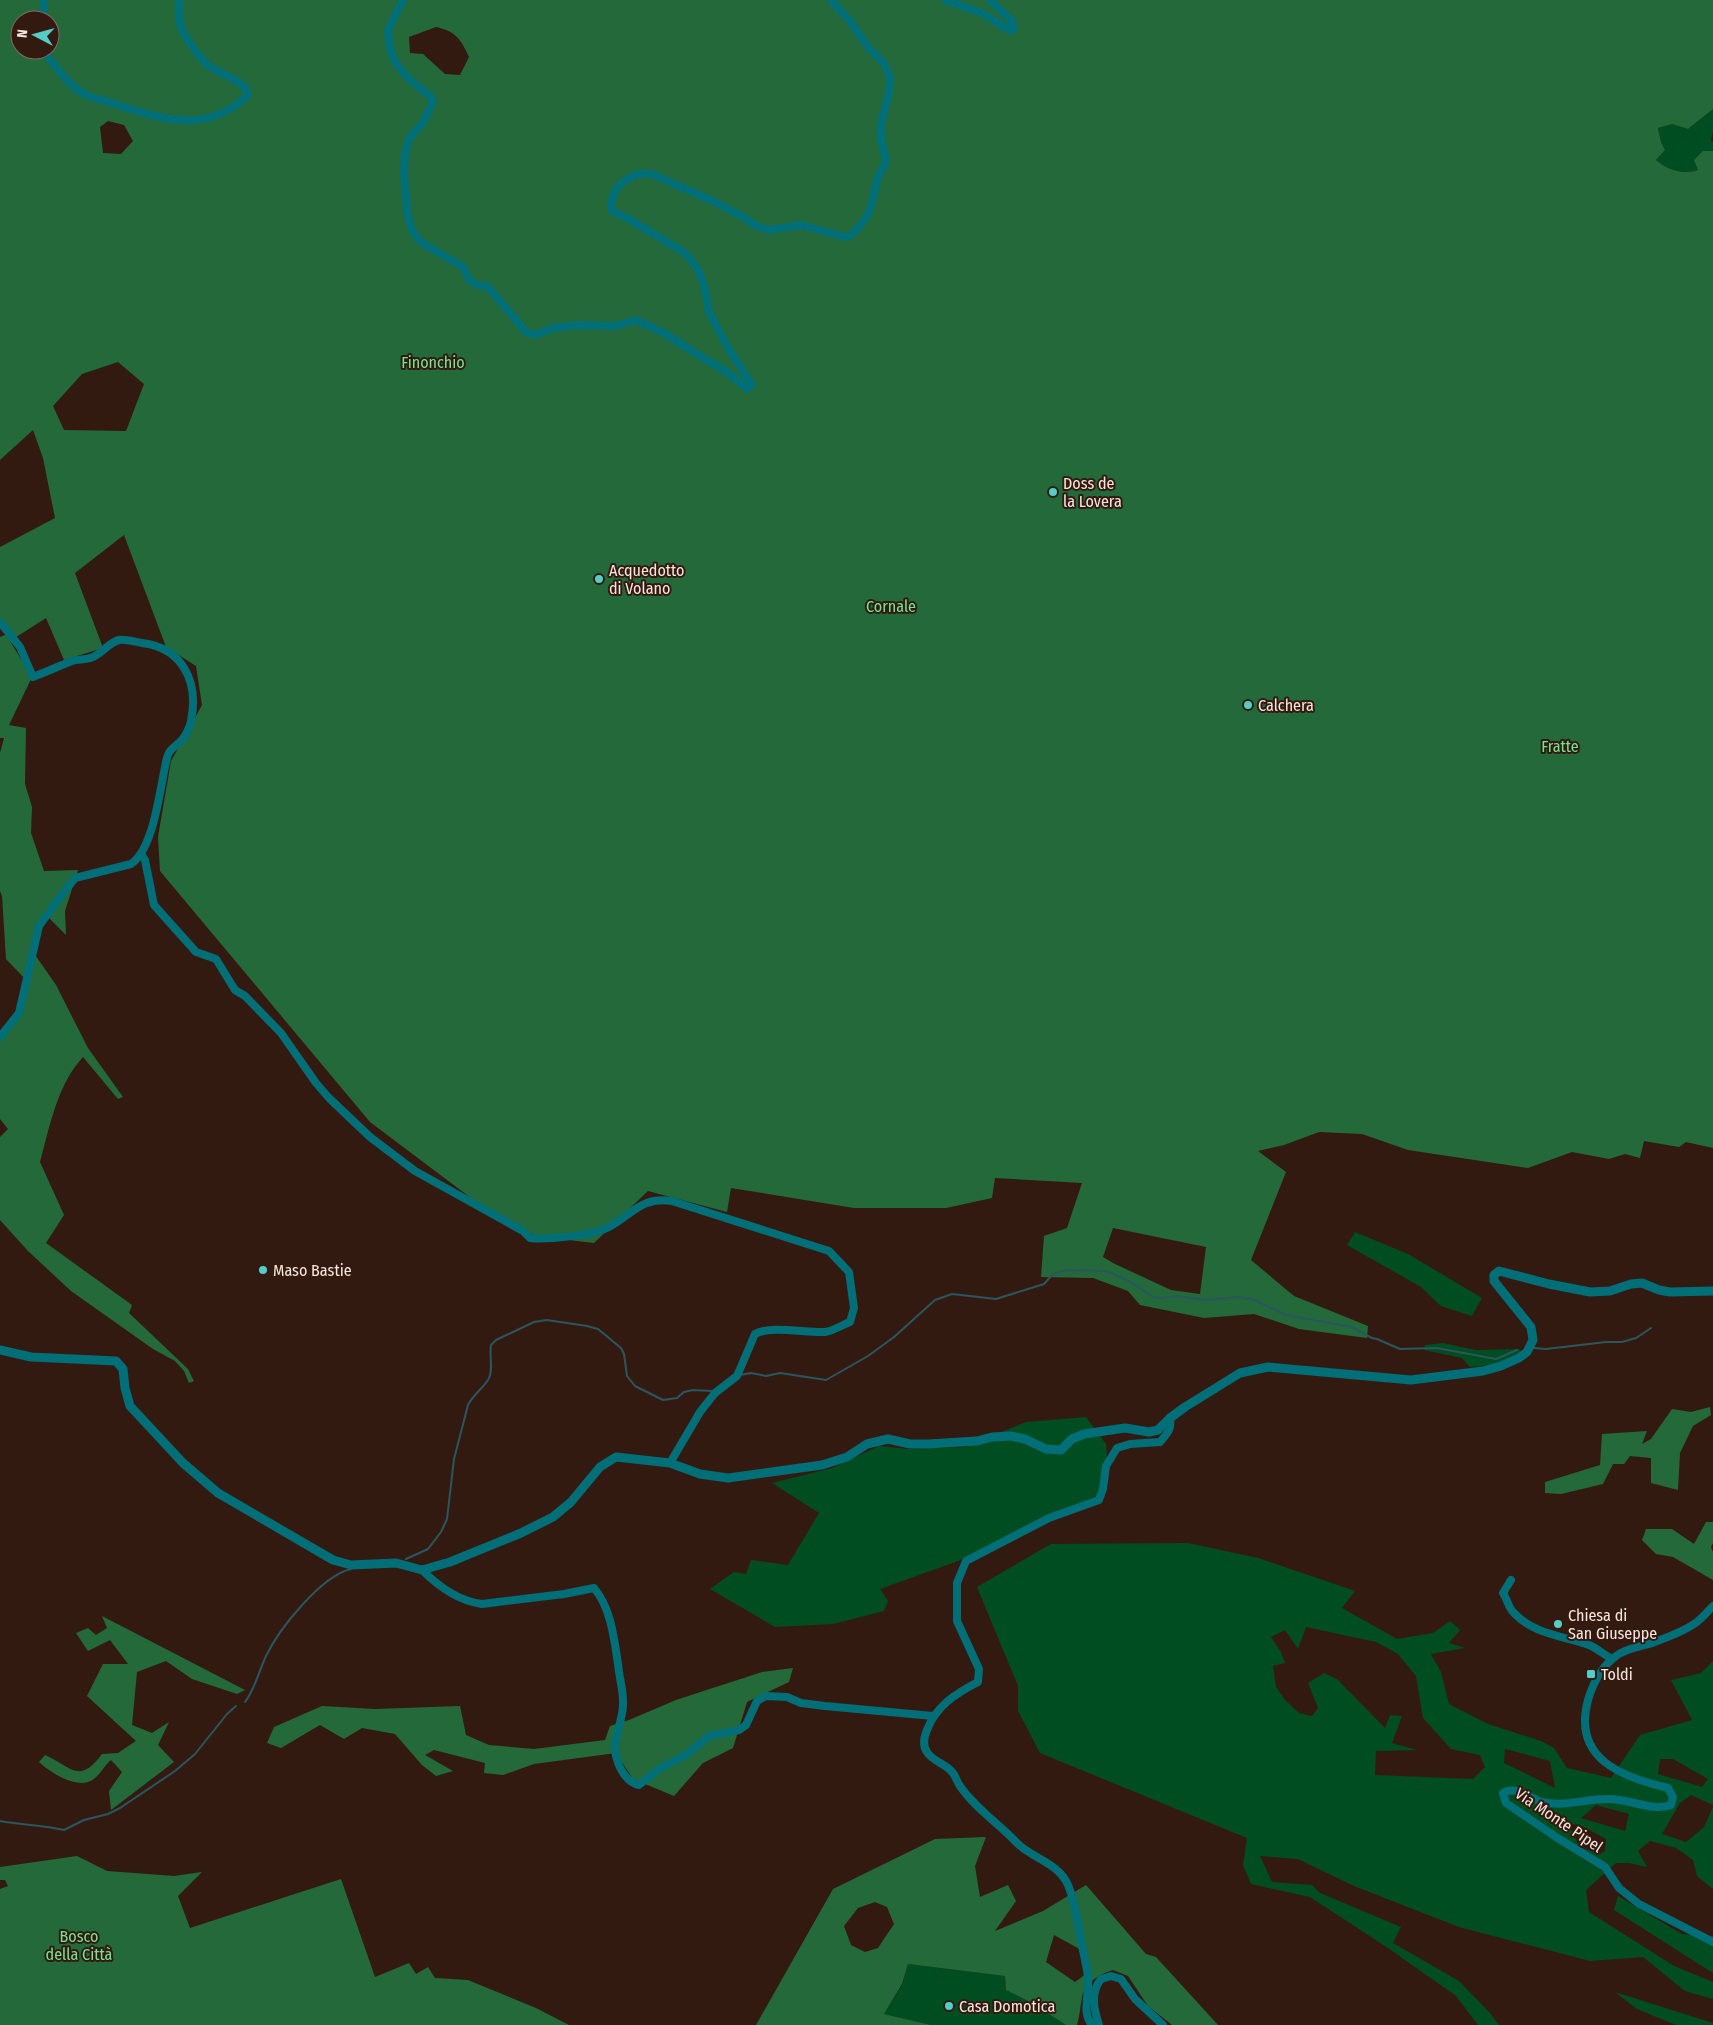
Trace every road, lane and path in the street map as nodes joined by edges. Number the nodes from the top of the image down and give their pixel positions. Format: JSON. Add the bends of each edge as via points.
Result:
{"nodes":[{"id":1,"x":178,"y":0,"type":"edge"},
{"id":2,"x":403,"y":0,"type":"edge"},
{"id":3,"x":831,"y":0,"type":"edge"},
{"id":4,"x":945,"y":0,"type":"edge"},
{"id":5,"x":990,"y":0,"type":"edge"},
{"id":6,"x":51,"y":60,"type":"edge"},
{"id":7,"x":0,"y":622,"type":"edge"},
{"id":8,"x":141,"y":854,"type":"junction"},
{"id":9,"x":0,"y":1037,"type":"edge"},
{"id":10,"x":1713,"y":1291,"type":"edge"},
{"id":11,"x":0,"y":1350,"type":"edge"},
{"id":12,"x":1170,"y":1418,"type":"junction"},
{"id":13,"x":670,"y":1463,"type":"junction"},
{"id":14,"x":422,"y":1570,"type":"junction"},
{"id":15,"x":1511,"y":1580,"type":"dead end"},
{"id":16,"x":1713,"y":1606,"type":"edge"},
{"id":17,"x":1612,"y":1659,"type":"junction"},
{"id":18,"x":933,"y":1716,"type":"junction"},
{"id":19,"x":1713,"y":1942,"type":"edge"},
{"id":20,"x":1092,"y":2025,"type":"edge"},
{"id":21,"x":1099,"y":2025,"type":"edge"},
{"id":22,"x":1163,"y":2025,"type":"edge"}],
"edges":[{"from":1,"to":6,"type":"street","via":[[180,25],[198,55],[209,67],[240,82],[247,89],[248,94],[236,106],[205,121],[155,117],[84,94]]},
{"from":2,"to":3,"type":"street","via":[[388,30],[390,49],[395,62],[408,78],[433,101],[424,121],[409,140],[405,153],[407,212],[412,231],[422,243],[463,267],[470,281],[488,287],[526,332],[535,335],[578,324],[615,326],[636,320],[662,332],[747,388],[752,385],[709,312],[704,284],[697,268],[685,253],[612,210],[613,195],[622,182],[635,175],[652,174],[770,230],[801,225],[845,237],[853,234],[871,207],[877,180],[886,161],[881,124],[890,77],[884,63]]},
{"from":4,"to":5,"type":"street","via":[[982,13],[1010,31],[1014,29],[1012,21]]},
{"from":7,"to":8,"type":"street","via":[[20,647],[33,677],[73,661],[91,658],[121,640],[153,644],[166,650],[185,667],[191,684],[191,722],[182,740],[167,756],[162,790]]},
{"from":8,"to":9,"type":"street","via":[[131,864],[75,878],[60,897],[40,926],[19,1013]]},
{"from":8,"to":13,"type":"street","via":[[154,905],[163,916],[196,952],[216,959],[235,990],[281,1033],[328,1098],[370,1137],[415,1171],[523,1231],[530,1238],[542,1240],[593,1233],[620,1220],[643,1202],[659,1199],[829,1252],[845,1266],[849,1272],[854,1308],[850,1322],[827,1332],[760,1331],[755,1334],[737,1376],[715,1393],[700,1412]]},
{"from":10,"to":12,"type":"street","via":[[1670,1292],[1642,1283],[1590,1292],[1499,1271],[1494,1275],[1494,1281],[1526,1319],[1533,1334],[1531,1346],[1519,1358],[1483,1371],[1411,1380],[1268,1367],[1240,1373]]},
{"from":11,"to":14,"type":"street","via":[[31,1357],[116,1361],[123,1369],[130,1406],[183,1463],[218,1493],[338,1562],[352,1565],[396,1563]]},
{"from":12,"to":13,"type":"street","via":[[1158,1430],[1149,1432],[1125,1428],[1084,1434],[1072,1439],[1061,1450],[1054,1451],[1011,1436],[928,1444],[888,1439],[867,1444],[847,1457],[822,1464],[728,1478],[700,1474]]},
{"from":12,"to":18,"type":"street","via":[[1169,1432],[1160,1442],[1117,1448],[1106,1466],[1099,1500],[1049,1518],[966,1561],[957,1583],[957,1621],[979,1669],[978,1682],[949,1699]]},
{"from":13,"to":14,"type":"street","via":[[616,1457],[600,1467],[578,1495],[553,1517],[522,1533]]},
{"from":14,"to":18,"type":"street","via":[[452,1594],[476,1603],[594,1588],[599,1593],[613,1631],[624,1701],[615,1746],[626,1779],[639,1786],[709,1736],[739,1730],[746,1725],[757,1702],[766,1696],[787,1697],[801,1703],[825,1706]]},
{"from":15,"to":17,"type":"street","via":[[1503,1593],[1512,1611],[1522,1620],[1544,1632],[1591,1646]]},
{"from":16,"to":17,"type":"street","via":[[1694,1624]]},
{"from":17,"to":19,"type":"street","name":"Via Monte Pipel","via":[[1594,1682],[1586,1710],[1585,1726],[1591,1748],[1627,1776],[1668,1788],[1673,1797],[1671,1804],[1661,1808],[1607,1799],[1554,1804],[1514,1790],[1503,1793],[1504,1799],[1556,1838],[1605,1867],[1619,1888],[1639,1904]]},
{"from":18,"to":20,"type":"street","via":[[924,1737],[927,1752],[953,1772],[960,1786],[992,1820],[1024,1849],[1059,1871],[1069,1886],[1088,1980],[1086,2007]]},
{"from":21,"to":22,"type":"street","via":[[1094,2008],[1097,1984],[1100,1979],[1111,1976],[1121,1979],[1135,1999]]}]}
